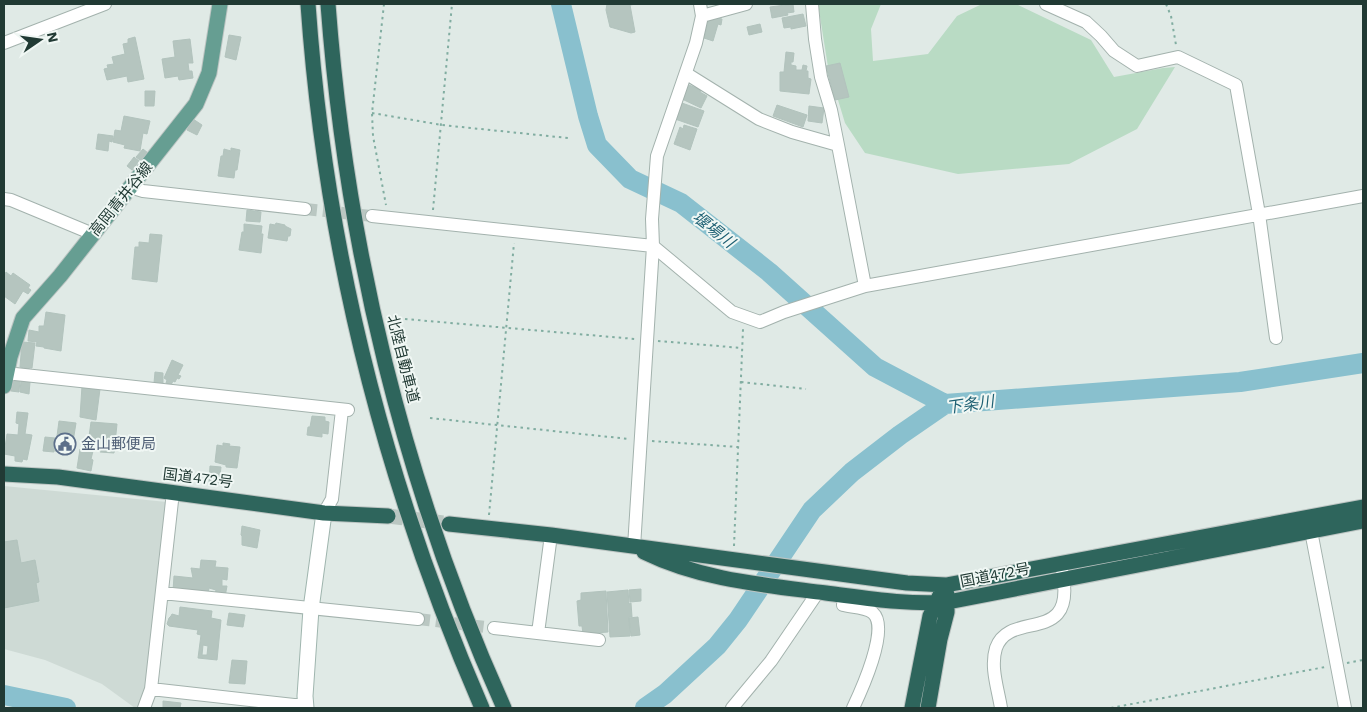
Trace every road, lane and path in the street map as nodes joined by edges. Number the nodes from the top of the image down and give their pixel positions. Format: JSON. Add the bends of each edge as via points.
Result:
{"nodes":[{"id":1,"x":105,"y":4,"type":"edge"},
{"id":2,"x":220,"y":4,"type":"edge"},
{"id":3,"x":308,"y":4,"type":"edge"},
{"id":4,"x":328,"y":4,"type":"edge"},
{"id":5,"x":384,"y":4,"type":"edge"},
{"id":6,"x":452,"y":4,"type":"edge"},
{"id":7,"x":746,"y":4,"type":"edge"},
{"id":8,"x":812,"y":4,"type":"edge"},
{"id":9,"x":1046,"y":4,"type":"edge"},
{"id":10,"x":1166,"y":4,"type":"edge"},
{"id":11,"x":701,"y":10,"type":"edge"},
{"id":12,"x":4,"y":43,"type":"edge"},
{"id":13,"x":1178,"y":57,"type":"junction"},
{"id":14,"x":686,"y":74,"type":"junction"},
{"id":15,"x":372,"y":113,"type":"junction"},
{"id":16,"x":442,"y":126,"type":"junction"},
{"id":17,"x":568,"y":138,"type":"dead end"},
{"id":18,"x":838,"y":145,"type":"junction"},
{"id":19,"x":130,"y":187,"type":"junction"},
{"id":20,"x":1363,"y":196,"type":"edge"},
{"id":21,"x":4,"y":199,"type":"edge"},
{"id":22,"x":305,"y":209,"type":"tunnel mouth"},
{"id":23,"x":1259,"y":214,"type":"junction"},
{"id":24,"x":372,"y":216,"type":"tunnel mouth"},
{"id":25,"x":388,"y":217,"type":"junction"},
{"id":26,"x":432,"y":222,"type":"junction"},
{"id":27,"x":515,"y":231,"type":"junction"},
{"id":28,"x":93,"y":234,"type":"junction"},
{"id":29,"x":652,"y":246,"type":"junction"},
{"id":30,"x":865,"y":286,"type":"junction"},
{"id":31,"x":744,"y":316,"type":"junction"},
{"id":32,"x":405,"y":319,"type":"dead end"},
{"id":33,"x":506,"y":327,"type":"junction"},
{"id":34,"x":1276,"y":338,"type":"dead end"},
{"id":35,"x":646,"y":340,"type":"junction"},
{"id":36,"x":742,"y":348,"type":"junction"},
{"id":37,"x":5,"y":380,"type":"edge"},
{"id":38,"x":741,"y":382,"type":"junction"},
{"id":39,"x":806,"y":389,"type":"dead end"},
{"id":40,"x":430,"y":418,"type":"dead end"},
{"id":41,"x":497,"y":425,"type":"junction"},
{"id":42,"x":640,"y":440,"type":"junction"},
{"id":43,"x":738,"y":447,"type":"junction"},
{"id":44,"x":4,"y":474,"type":"edge"},
{"id":45,"x":173,"y":492,"type":"junction"},
{"id":46,"x":1363,"y":507,"type":"edge"},
{"id":47,"x":324,"y":513,"type":"junction"},
{"id":48,"x":388,"y":516,"type":"tunnel mouth"},
{"id":49,"x":1363,"y":521,"type":"edge"},
{"id":50,"x":449,"y":524,"type":"tunnel mouth"},
{"id":51,"x":488,"y":528,"type":"junction"},
{"id":52,"x":1311,"y":531,"type":"junction"},
{"id":53,"x":551,"y":535,"type":"junction"},
{"id":54,"x":634,"y":547,"type":"junction"},
{"id":55,"x":740,"y":560,"type":"junction"},
{"id":56,"x":1061,"y":564,"type":"junction"},
{"id":57,"x":1064,"y":580,"type":"junction"},
{"id":58,"x":946,"y":585,"type":"junction"},
{"id":59,"x":818,"y":592,"type":"junction"},
{"id":60,"x":162,"y":593,"type":"junction"},
{"id":61,"x":844,"y":595,"type":"junction"},
{"id":62,"x":942,"y":602,"type":"junction"},
{"id":63,"x":311,"y":609,"type":"junction"},
{"id":64,"x":418,"y":619,"type":"tunnel mouth"},
{"id":65,"x":494,"y":628,"type":"tunnel mouth"},
{"id":66,"x":538,"y":633,"type":"junction"},
{"id":67,"x":599,"y":640,"type":"dead end"},
{"id":68,"x":458,"y":659,"type":"junction"},
{"id":69,"x":1363,"y":660,"type":"edge"},
{"id":70,"x":1336,"y":665,"type":"junction"},
{"id":71,"x":151,"y":689,"type":"junction"},
{"id":72,"x":306,"y":706,"type":"edge"},
{"id":73,"x":144,"y":708,"type":"edge"},
{"id":74,"x":476,"y":708,"type":"edge"},
{"id":75,"x":482,"y":708,"type":"edge"},
{"id":76,"x":504,"y":708,"type":"edge"},
{"id":77,"x":732,"y":708,"type":"edge"},
{"id":78,"x":853,"y":708,"type":"edge"},
{"id":79,"x":912,"y":708,"type":"edge"},
{"id":80,"x":928,"y":708,"type":"edge"},
{"id":81,"x":1001,"y":708,"type":"edge"},
{"id":82,"x":1111,"y":708,"type":"edge"},
{"id":83,"x":1345,"y":708,"type":"edge"}],
"edges":[{"from":1,"to":12,"type":"street"},
{"from":2,"to":19,"type":"main road","name":"高岡青井谷線","via":[[209,73],[196,104]]},
{"from":3,"to":68,"type":"highway","via":[[328,181],[357,334],[393,468]]},
{"from":4,"to":76,"type":"highway","name":"北陸自動車道","via":[[348,184],[394,399],[458,599]]},
{"from":5,"to":15,"type":"path"},
{"from":6,"to":16,"type":"path"},
{"from":7,"to":11,"type":"street"},
{"from":8,"to":18,"type":"street","via":[[816,48]]},
{"from":9,"to":13,"type":"street","via":[[1086,22],[1114,51],[1137,66]]},
{"from":10,"to":13,"type":"path"},
{"from":11,"to":14,"type":"street"},
{"from":13,"to":23,"type":"street","via":[[1236,85]]},
{"from":14,"to":18,"type":"street","via":[[758,119]]},
{"from":14,"to":29,"type":"street","via":[[657,156]]},
{"from":15,"to":16,"type":"path"},
{"from":15,"to":25,"type":"path","via":[[373,136]]},
{"from":16,"to":17,"type":"path"},
{"from":16,"to":26,"type":"path"},
{"from":18,"to":30,"type":"street"},
{"from":19,"to":22,"type":"street","via":[[143,192]]},
{"from":19,"to":28,"type":"main road","name":"高岡青井谷線"},
{"from":20,"to":23,"type":"street"},
{"from":21,"to":28,"type":"street"},
{"from":23,"to":30,"type":"street"},
{"from":23,"to":34,"type":"street"},
{"from":24,"to":25,"type":"street"},
{"from":25,"to":26,"type":"street"},
{"from":26,"to":27,"type":"street"},
{"from":27,"to":29,"type":"street"},
{"from":27,"to":33,"type":"path"},
{"from":28,"to":37,"type":"main road","name":"高岡青井谷線","via":[[23,318]]},
{"from":29,"to":31,"type":"street","via":[[732,312]]},
{"from":29,"to":35,"type":"street"},
{"from":30,"to":31,"type":"street","via":[[760,322]]},
{"from":31,"to":36,"type":"path"},
{"from":32,"to":33,"type":"path"},
{"from":33,"to":35,"type":"path"},
{"from":33,"to":41,"type":"path"},
{"from":35,"to":36,"type":"path"},
{"from":35,"to":42,"type":"street"},
{"from":36,"to":38,"type":"path"},
{"from":37,"to":47,"type":"street","via":[[345,410],[332,499]]},
{"from":38,"to":39,"type":"path"},
{"from":38,"to":43,"type":"path"},
{"from":40,"to":41,"type":"path"},
{"from":41,"to":42,"type":"path"},
{"from":41,"to":51,"type":"path"},
{"from":42,"to":43,"type":"path"},
{"from":42,"to":54,"type":"street"},
{"from":43,"to":55,"type":"path"},
{"from":44,"to":45,"type":"highway","name":"国道472号","via":[[58,477]]},
{"from":45,"to":47,"type":"highway","name":"国道472号"},
{"from":45,"to":60,"type":"street"},
{"from":46,"to":56,"type":"highway","name":"国道472号"},
{"from":47,"to":48,"type":"highway","name":"国道472号"},
{"from":47,"to":63,"type":"street"},
{"from":49,"to":52,"type":"highway","name":"国道472号"},
{"from":50,"to":51,"type":"highway","name":"国道472号"},
{"from":51,"to":53,"type":"highway","name":"国道472号"},
{"from":52,"to":57,"type":"highway","name":"国道472号"},
{"from":52,"to":70,"type":"street"},
{"from":53,"to":54,"type":"highway","name":"国道472号"},
{"from":53,"to":66,"type":"street"},
{"from":54,"to":55,"type":"highway","name":"国道472号"},
{"from":54,"to":59,"type":"highway","name":"国道472号","via":[[661,560],[731,580]]},
{"from":55,"to":58,"type":"highway","name":"国道472号"},
{"from":56,"to":57,"type":"street"},
{"from":56,"to":58,"type":"highway","name":"国道472号"},
{"from":57,"to":62,"type":"highway","name":"国道472号"},
{"from":57,"to":81,"type":"street","via":[[1065,602],[1057,614],[1008,634],[997,646],[993,666]]},
{"from":58,"to":62,"type":"highway"},
{"from":59,"to":61,"type":"highway","name":"国道472号"},
{"from":59,"to":77,"type":"street","via":[[771,661]]},
{"from":60,"to":63,"type":"street"},
{"from":60,"to":71,"type":"street"},
{"from":61,"to":62,"type":"highway","name":"国道472号","via":[[904,602]]},
{"from":61,"to":78,"type":"street","via":[[843,606],[871,611],[877,617],[878,626],[868,675]]},
{"from":62,"to":79,"type":"highway","via":[[927,630]]},
{"from":62,"to":80,"type":"highway"},
{"from":63,"to":64,"type":"street"},
{"from":63,"to":72,"type":"street"},
{"from":65,"to":66,"type":"street"},
{"from":66,"to":67,"type":"street"},
{"from":68,"to":74,"type":"highway"},
{"from":68,"to":75,"type":"highway"},
{"from":69,"to":70,"type":"path"},
{"from":70,"to":82,"type":"path"},
{"from":70,"to":83,"type":"street"},
{"from":71,"to":72,"type":"street"},
{"from":71,"to":73,"type":"street"}]}
